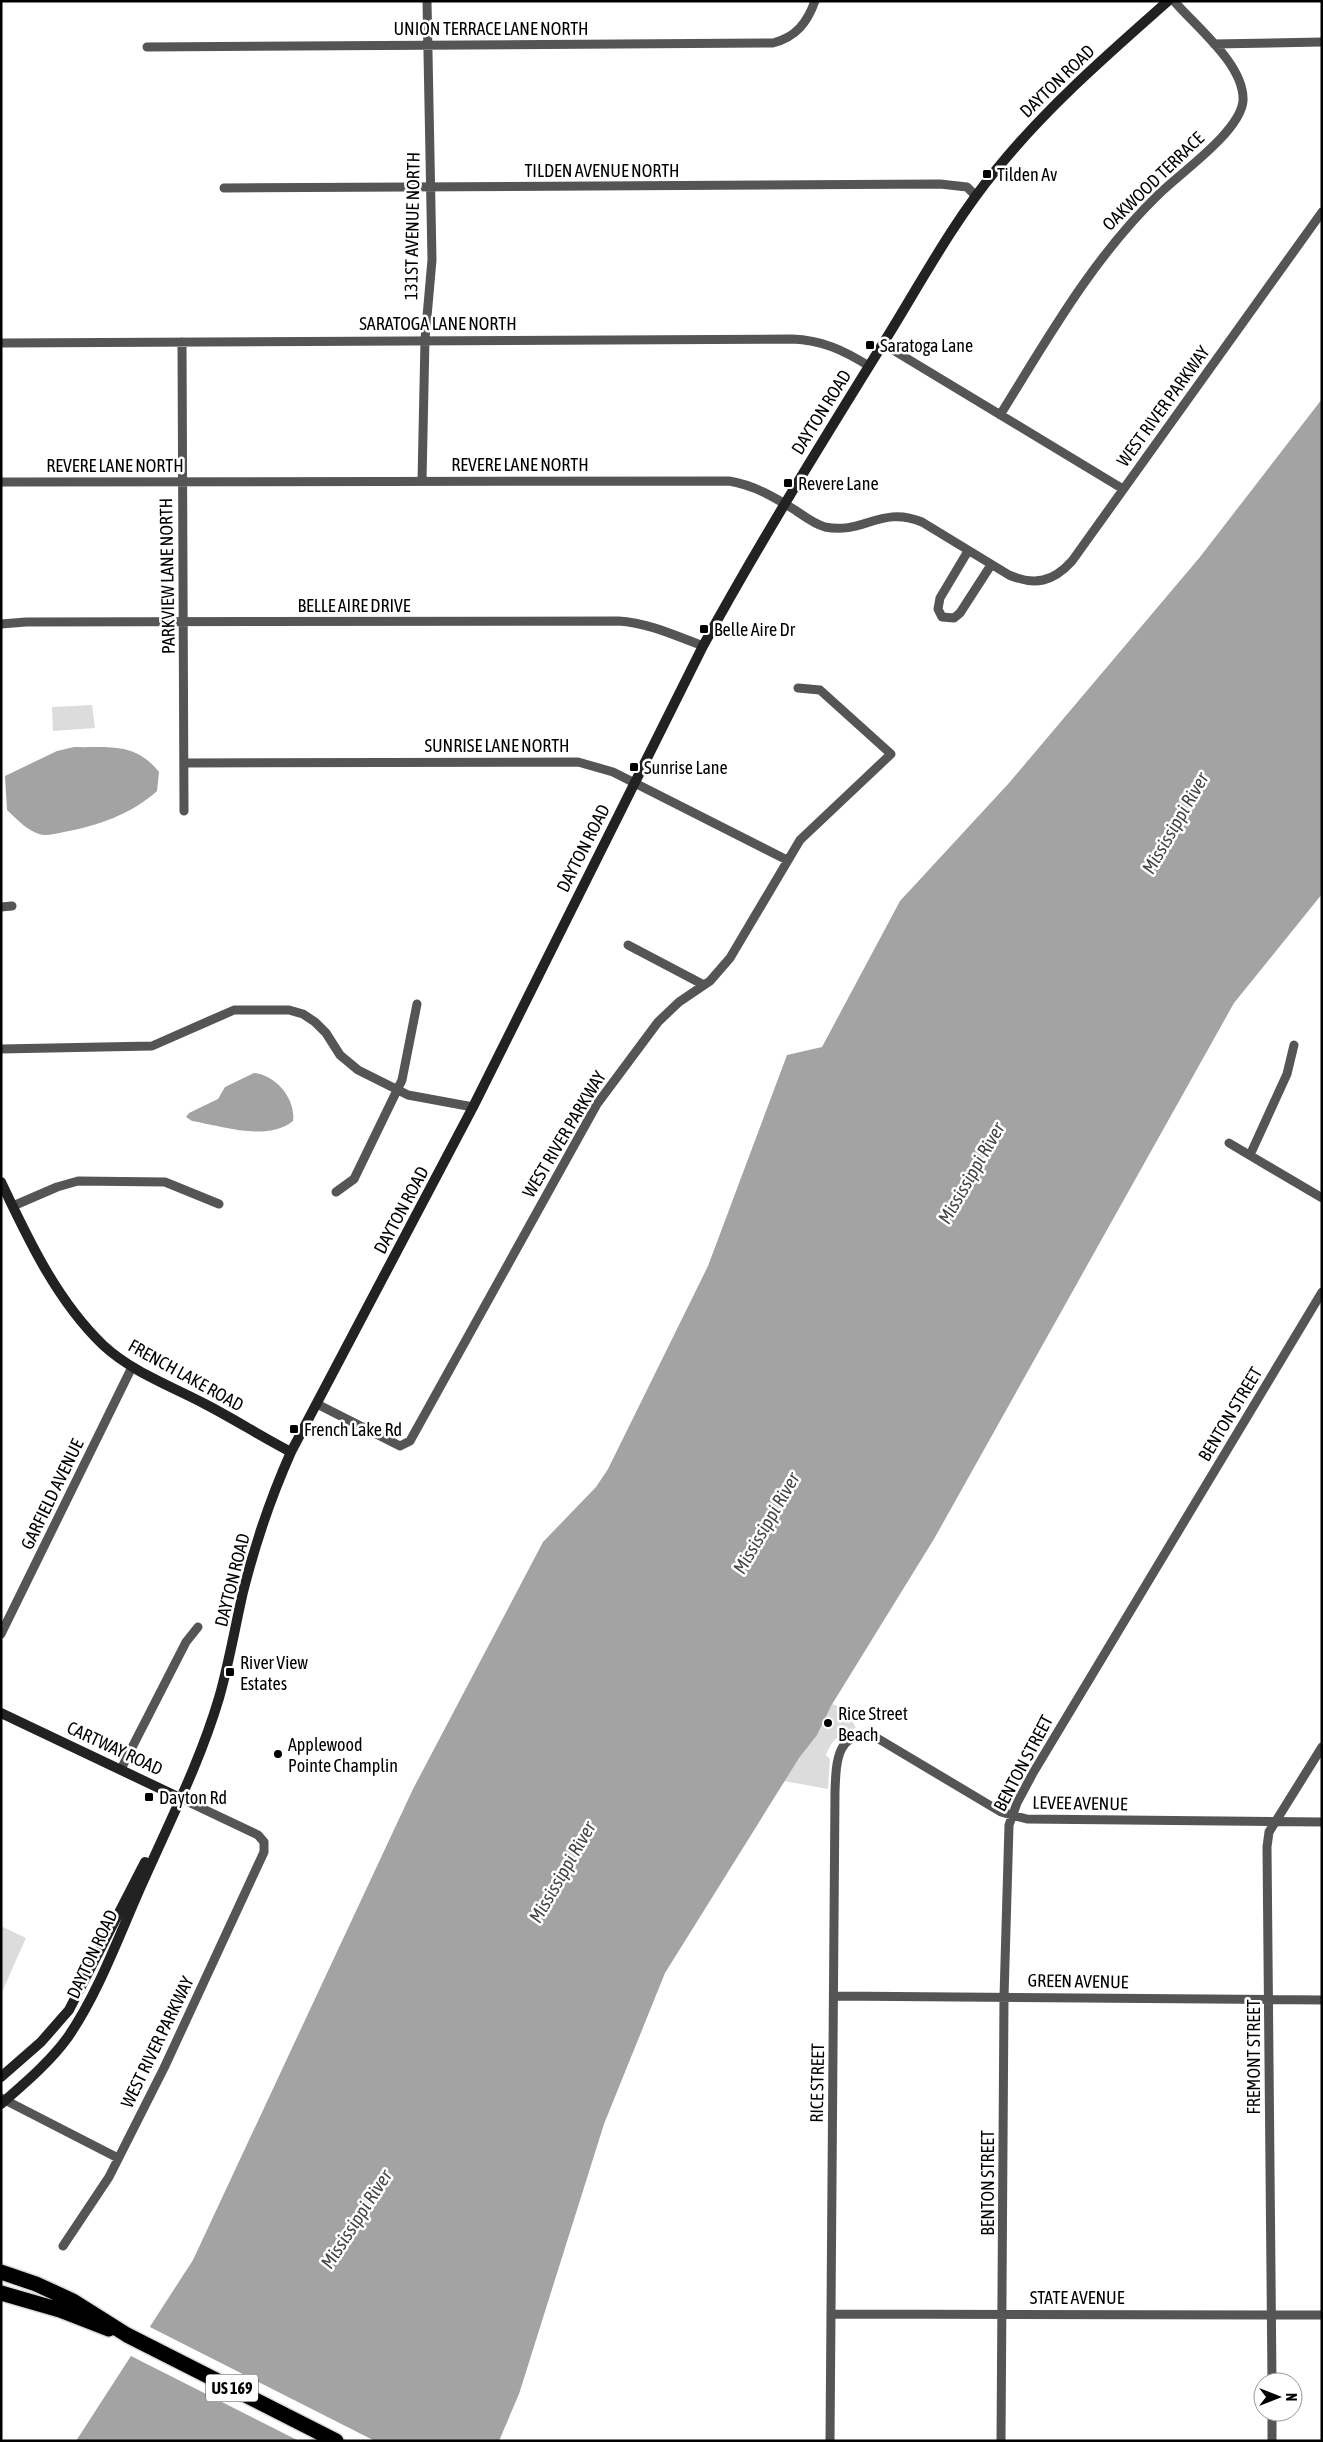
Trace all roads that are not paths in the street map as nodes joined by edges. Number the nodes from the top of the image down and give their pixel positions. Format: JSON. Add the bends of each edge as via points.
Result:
{"nodes":[{"id":1,"x":428,"y":1,"type":"edge"},
{"id":2,"x":815,"y":1,"type":"edge"},
{"id":3,"x":1168,"y":1,"type":"edge"},
{"id":4,"x":1174,"y":1,"type":"edge"},
{"id":5,"x":1322,"y":42,"type":"edge"},
{"id":6,"x":428,"y":44,"type":"junction"},
{"id":7,"x":1214,"y":44,"type":"junction"},
{"id":8,"x":147,"y":47,"type":"dead end"},
{"id":9,"x":224,"y":188,"type":"dead end"},
{"id":10,"x":432,"y":188,"type":"junction"},
{"id":11,"x":976,"y":196,"type":"junction"},
{"id":12,"x":1322,"y":212,"type":"edge"},
{"id":13,"x":425,"y":339,"type":"junction"},
{"id":14,"x":182,"y":342,"type":"junction"},
{"id":15,"x":1,"y":343,"type":"edge"},
{"id":16,"x":883,"y":344,"type":"junction"},
{"id":17,"x":869,"y":366,"type":"junction"},
{"id":18,"x":1000,"y":415,"type":"junction"},
{"id":19,"x":182,"y":481,"type":"junction"},
{"id":20,"x":422,"y":481,"type":"junction"},
{"id":21,"x":1,"y":482,"type":"edge"},
{"id":22,"x":1123,"y":489,"type":"junction"},
{"id":23,"x":784,"y":503,"type":"junction"},
{"id":24,"x":968,"y":551,"type":"junction"},
{"id":25,"x":991,"y":566,"type":"junction"},
{"id":26,"x":1009,"y":576,"type":"joint"},
{"id":27,"x":184,"y":621,"type":"junction"},
{"id":28,"x":1,"y":624,"type":"edge"},
{"id":29,"x":703,"y":646,"type":"junction"},
{"id":30,"x":798,"y":688,"type":"dead end"},
{"id":31,"x":185,"y":763,"type":"junction"},
{"id":32,"x":634,"y":784,"type":"junction"},
{"id":33,"x":184,"y":810,"type":"dead end"},
{"id":34,"x":787,"y":860,"type":"junction"},
{"id":35,"x":12,"y":906,"type":"dead end"},
{"id":36,"x":1,"y":907,"type":"edge"},
{"id":37,"x":628,"y":945,"type":"dead end"},
{"id":38,"x":704,"y":985,"type":"junction"},
{"id":39,"x":417,"y":1004,"type":"dead end"},
{"id":40,"x":1294,"y":1045,"type":"dead end"},
{"id":41,"x":1,"y":1049,"type":"edge"},
{"id":42,"x":398,"y":1090,"type":"junction"},
{"id":43,"x":473,"y":1107,"type":"junction"},
{"id":44,"x":1229,"y":1143,"type":"dead end"},
{"id":45,"x":1250,"y":1154,"type":"junction"},
{"id":46,"x":1,"y":1182,"type":"edge"},
{"id":47,"x":336,"y":1192,"type":"dead end"},
{"id":48,"x":1322,"y":1198,"type":"edge"},
{"id":49,"x":219,"y":1204,"type":"dead end"},
{"id":50,"x":13,"y":1206,"type":"junction"},
{"id":51,"x":1322,"y":1292,"type":"edge"},
{"id":52,"x":132,"y":1367,"type":"junction"},
{"id":53,"x":316,"y":1404,"type":"junction"},
{"id":54,"x":292,"y":1452,"type":"junction"},
{"id":55,"x":198,"y":1627,"type":"dead end"},
{"id":56,"x":1,"y":1634,"type":"edge"},
{"id":57,"x":1,"y":1713,"type":"edge"},
{"id":58,"x":859,"y":1736,"type":"joint"},
{"id":59,"x":1322,"y":1747,"type":"edge"},
{"id":60,"x":121,"y":1768,"type":"junction"},
{"id":61,"x":180,"y":1798,"type":"junction"},
{"id":62,"x":1012,"y":1816,"type":"junction"},
{"id":63,"x":1275,"y":1822,"type":"junction"},
{"id":64,"x":1322,"y":1822,"type":"edge"},
{"id":65,"x":264,"y":1845,"type":"joint"},
{"id":66,"x":834,"y":1996,"type":"junction"},
{"id":67,"x":1004,"y":1996,"type":"junction"},
{"id":68,"x":1269,"y":1998,"type":"junction"},
{"id":69,"x":1322,"y":2000,"type":"edge"},
{"id":70,"x":1,"y":2077,"type":"edge"},
{"id":71,"x":3,"y":2101,"type":"edge"},
{"id":72,"x":118,"y":2158,"type":"junction"},
{"id":73,"x":63,"y":2246,"type":"dead end"},
{"id":74,"x":1,"y":2272,"type":"edge"},
{"id":75,"x":1,"y":2293,"type":"edge"},
{"id":76,"x":1003,"y":2313,"type":"junction"},
{"id":77,"x":832,"y":2314,"type":"junction"},
{"id":78,"x":1271,"y":2314,"type":"junction"},
{"id":79,"x":1322,"y":2315,"type":"edge"},
{"id":80,"x":127,"y":2334,"type":"junction"},
{"id":81,"x":1272,"y":2372,"type":"edge"},
{"id":82,"x":1272,"y":2422,"type":"edge"},
{"id":83,"x":336,"y":2441,"type":"edge"},
{"id":84,"x":830,"y":2441,"type":"edge"},
{"id":85,"x":1001,"y":2441,"type":"edge"},
{"id":86,"x":1272,"y":2441,"type":"edge"}],
"edges":[{"from":1,"to":6,"type":"street","name":"131ST AVENUE NORTH"},
{"from":2,"to":6,"type":"street","name":"UNION TERRACE LANE NORTH","via":[[798,31],[786,40],[773,43]]},
{"from":3,"to":11,"type":"main road","name":"DAYTON ROAD","via":[[1071,88],[1032,128]]},
{"from":4,"to":7,"type":"street","name":"OAKWOOD TERRACE"},
{"from":5,"to":7,"type":"street"},
{"from":6,"to":8,"type":"street","name":"UNION TERRACE LANE NORTH"},
{"from":6,"to":10,"type":"street","name":"131ST AVENUE NORTH"},
{"from":7,"to":18,"type":"street","name":"OAKWOOD TERRACE","via":[[1237,74],[1241,87],[1243,102],[1233,126],[1131,220],[1072,300]]},
{"from":9,"to":10,"type":"street","name":"TILDEN AVENUE NORTH"},
{"from":10,"to":11,"type":"street","name":"TILDEN AVENUE NORTH","via":[[940,184],[967,187]]},
{"from":10,"to":13,"type":"street","name":"131ST AVENUE NORTH","via":[[432,260]]},
{"from":11,"to":16,"type":"main road","name":"DAYTON ROAD"},
{"from":12,"to":22,"type":"street","name":"WEST RIVER PARKWAY"},
{"from":13,"to":14,"type":"street","name":"SARATOGA LANE NORTH"},
{"from":13,"to":17,"type":"street","name":"SARATOGA LANE NORTH","via":[[812,340],[829,344]]},
{"from":13,"to":20,"type":"street","name":"131ST AVENUE NORTH"},
{"from":14,"to":15,"type":"street","name":"SARATOGA LANE NORTH"},
{"from":14,"to":19,"type":"street","name":"PARKVIEW LANE NORTH"},
{"from":16,"to":17,"type":"main road","name":"DAYTON ROAD"},
{"from":16,"to":18,"type":"street"},
{"from":17,"to":23,"type":"main road","name":"DAYTON ROAD"},
{"from":18,"to":22,"type":"street"},
{"from":19,"to":20,"type":"street","name":"REVERE LANE NORTH"},
{"from":19,"to":21,"type":"street","name":"REVERE LANE NORTH"},
{"from":19,"to":27,"type":"street","name":"PARKVIEW LANE NORTH"},
{"from":20,"to":23,"type":"street","name":"REVERE LANE NORTH","via":[[729,481],[761,490]]},
{"from":22,"to":26,"type":"street","name":"WEST RIVER PARKWAY","via":[[1062,572],[1036,582]]},
{"from":23,"to":24,"type":"street","name":"REVERE LANE NORTH","via":[[823,526],[837,529],[883,517],[909,517]]},
{"from":23,"to":29,"type":"main road","name":"DAYTON ROAD"},
{"from":24,"to":25,"type":"street","name":"REVERE LANE NORTH"},
{"from":24,"to":25,"type":"street","via":[[940,598],[938,609],[942,617],[954,618],[960,613]]},
{"from":25,"to":26,"type":"street","name":"REVERE LANE NORTH"},
{"from":27,"to":28,"type":"street","name":"BELLE AIRE DRIVE"},
{"from":27,"to":29,"type":"street","name":"BELLE AIRE DRIVE","via":[[618,620],[656,627]]},
{"from":27,"to":31,"type":"street","name":"PARKVIEW LANE NORTH"},
{"from":29,"to":32,"type":"main road","name":"DAYTON ROAD"},
{"from":30,"to":34,"type":"street","name":"WEST RIVER PARKWAY","via":[[820,690],[891,754],[800,840]]},
{"from":31,"to":32,"type":"street","name":"SUNRISE LANE NORTH","via":[[560,760],[594,765]]},
{"from":31,"to":33,"type":"street","name":"PARKVIEW LANE NORTH"},
{"from":32,"to":34,"type":"street","name":"SUNRISE LANE NORTH"},
{"from":32,"to":43,"type":"main road","name":"DAYTON ROAD"},
{"from":34,"to":38,"type":"street","name":"WEST RIVER PARKWAY","via":[[730,958]]},
{"from":35,"to":36,"type":"street"},
{"from":37,"to":38,"type":"street"},
{"from":38,"to":53,"type":"street","name":"WEST RIVER PARKWAY","via":[[658,1022],[597,1104],[410,1441],[400,1446]]},
{"from":39,"to":42,"type":"street","via":[[406,1067]]},
{"from":40,"to":45,"type":"street","via":[[1287,1074]]},
{"from":41,"to":42,"type":"street","via":[[152,1046],[234,1010],[275,1008],[303,1014],[315,1022],[348,1064]]},
{"from":42,"to":43,"type":"street","via":[[408,1095]]},
{"from":42,"to":47,"type":"street","via":[[354,1179]]},
{"from":43,"to":53,"type":"main road","name":"DAYTON ROAD"},
{"from":44,"to":45,"type":"street"},
{"from":45,"to":48,"type":"street"},
{"from":46,"to":50,"type":"main road","name":"FRENCH LAKE ROAD"},
{"from":49,"to":50,"type":"street","via":[[165,1182],[78,1181]]},
{"from":50,"to":52,"type":"main road","name":"FRENCH LAKE ROAD","via":[[58,1289],[79,1320],[104,1347]]},
{"from":51,"to":62,"type":"street","name":"BENTON STREET","via":[[1104,1653]]},
{"from":52,"to":54,"type":"main road","name":"FRENCH LAKE ROAD"},
{"from":52,"to":56,"type":"street","name":"GARFIELD AVENUE"},
{"from":53,"to":54,"type":"main road","name":"DAYTON ROAD"},
{"from":54,"to":61,"type":"main road","name":"DAYTON ROAD","via":[[256,1548],[212,1721]]},
{"from":55,"to":60,"type":"street","via":[[186,1642]]},
{"from":57,"to":60,"type":"main road","name":"CARTWAY ROAD"},
{"from":58,"to":62,"type":"street","name":"LEVEE AVENUE","via":[[877,1738],[981,1801]]},
{"from":58,"to":66,"type":"street","name":"RICE STREET","via":[[840,1748],[836,1758]]},
{"from":59,"to":63,"type":"street","name":"FREMONT STREET"},
{"from":60,"to":61,"type":"main road","name":"CARTWAY ROAD"},
{"from":61,"to":65,"type":"street","name":"CARTWAY ROAD","via":[[258,1835]]},
{"from":61,"to":70,"type":"main road","name":"DAYTON ROAD","via":[[69,2010],[41,2042]]},
{"from":61,"to":71,"type":"main road","name":"DAYTON ROAD","via":[[79,2019],[58,2050]]},
{"from":62,"to":63,"type":"street","name":"LEVEE AVENUE","via":[[1070,1821]]},
{"from":62,"to":67,"type":"street","name":"BENTON STREET","via":[[1008,1833]]},
{"from":63,"to":64,"type":"street","name":"LEVEE AVENUE"},
{"from":63,"to":68,"type":"street","name":"FREMONT STREET","via":[[1266,1847]]},
{"from":65,"to":72,"type":"street","name":"WEST RIVER PARKWAY","via":[[262,1859]]},
{"from":66,"to":67,"type":"street","name":"GREEN AVENUE"},
{"from":66,"to":77,"type":"street","name":"RICE STREET"},
{"from":67,"to":68,"type":"street","name":"GREEN AVENUE"},
{"from":67,"to":76,"type":"street","name":"BENTON STREET"},
{"from":68,"to":69,"type":"street","name":"GREEN AVENUE"},
{"from":68,"to":78,"type":"street","name":"FREMONT STREET"},
{"from":71,"to":72,"type":"street"},
{"from":72,"to":73,"type":"street","name":"WEST RIVER PARKWAY","via":[[96,2198]]},
{"from":74,"to":80,"type":"highway","number":"US 169","via":[[74,2301]]},
{"from":75,"to":80,"type":"highway","number":"US 169"},
{"from":76,"to":77,"type":"street","name":"STATE AVENUE"},
{"from":76,"to":78,"type":"street","name":"STATE AVENUE"},
{"from":76,"to":85,"type":"street","name":"BENTON STREET"},
{"from":77,"to":84,"type":"street","name":"RICE STREET"},
{"from":78,"to":79,"type":"street","name":"STATE AVENUE"},
{"from":78,"to":81,"type":"street","name":"FREMONT STREET"},
{"from":80,"to":83,"type":"highway","number":"US 169"},
{"from":82,"to":86,"type":"street"}]}
